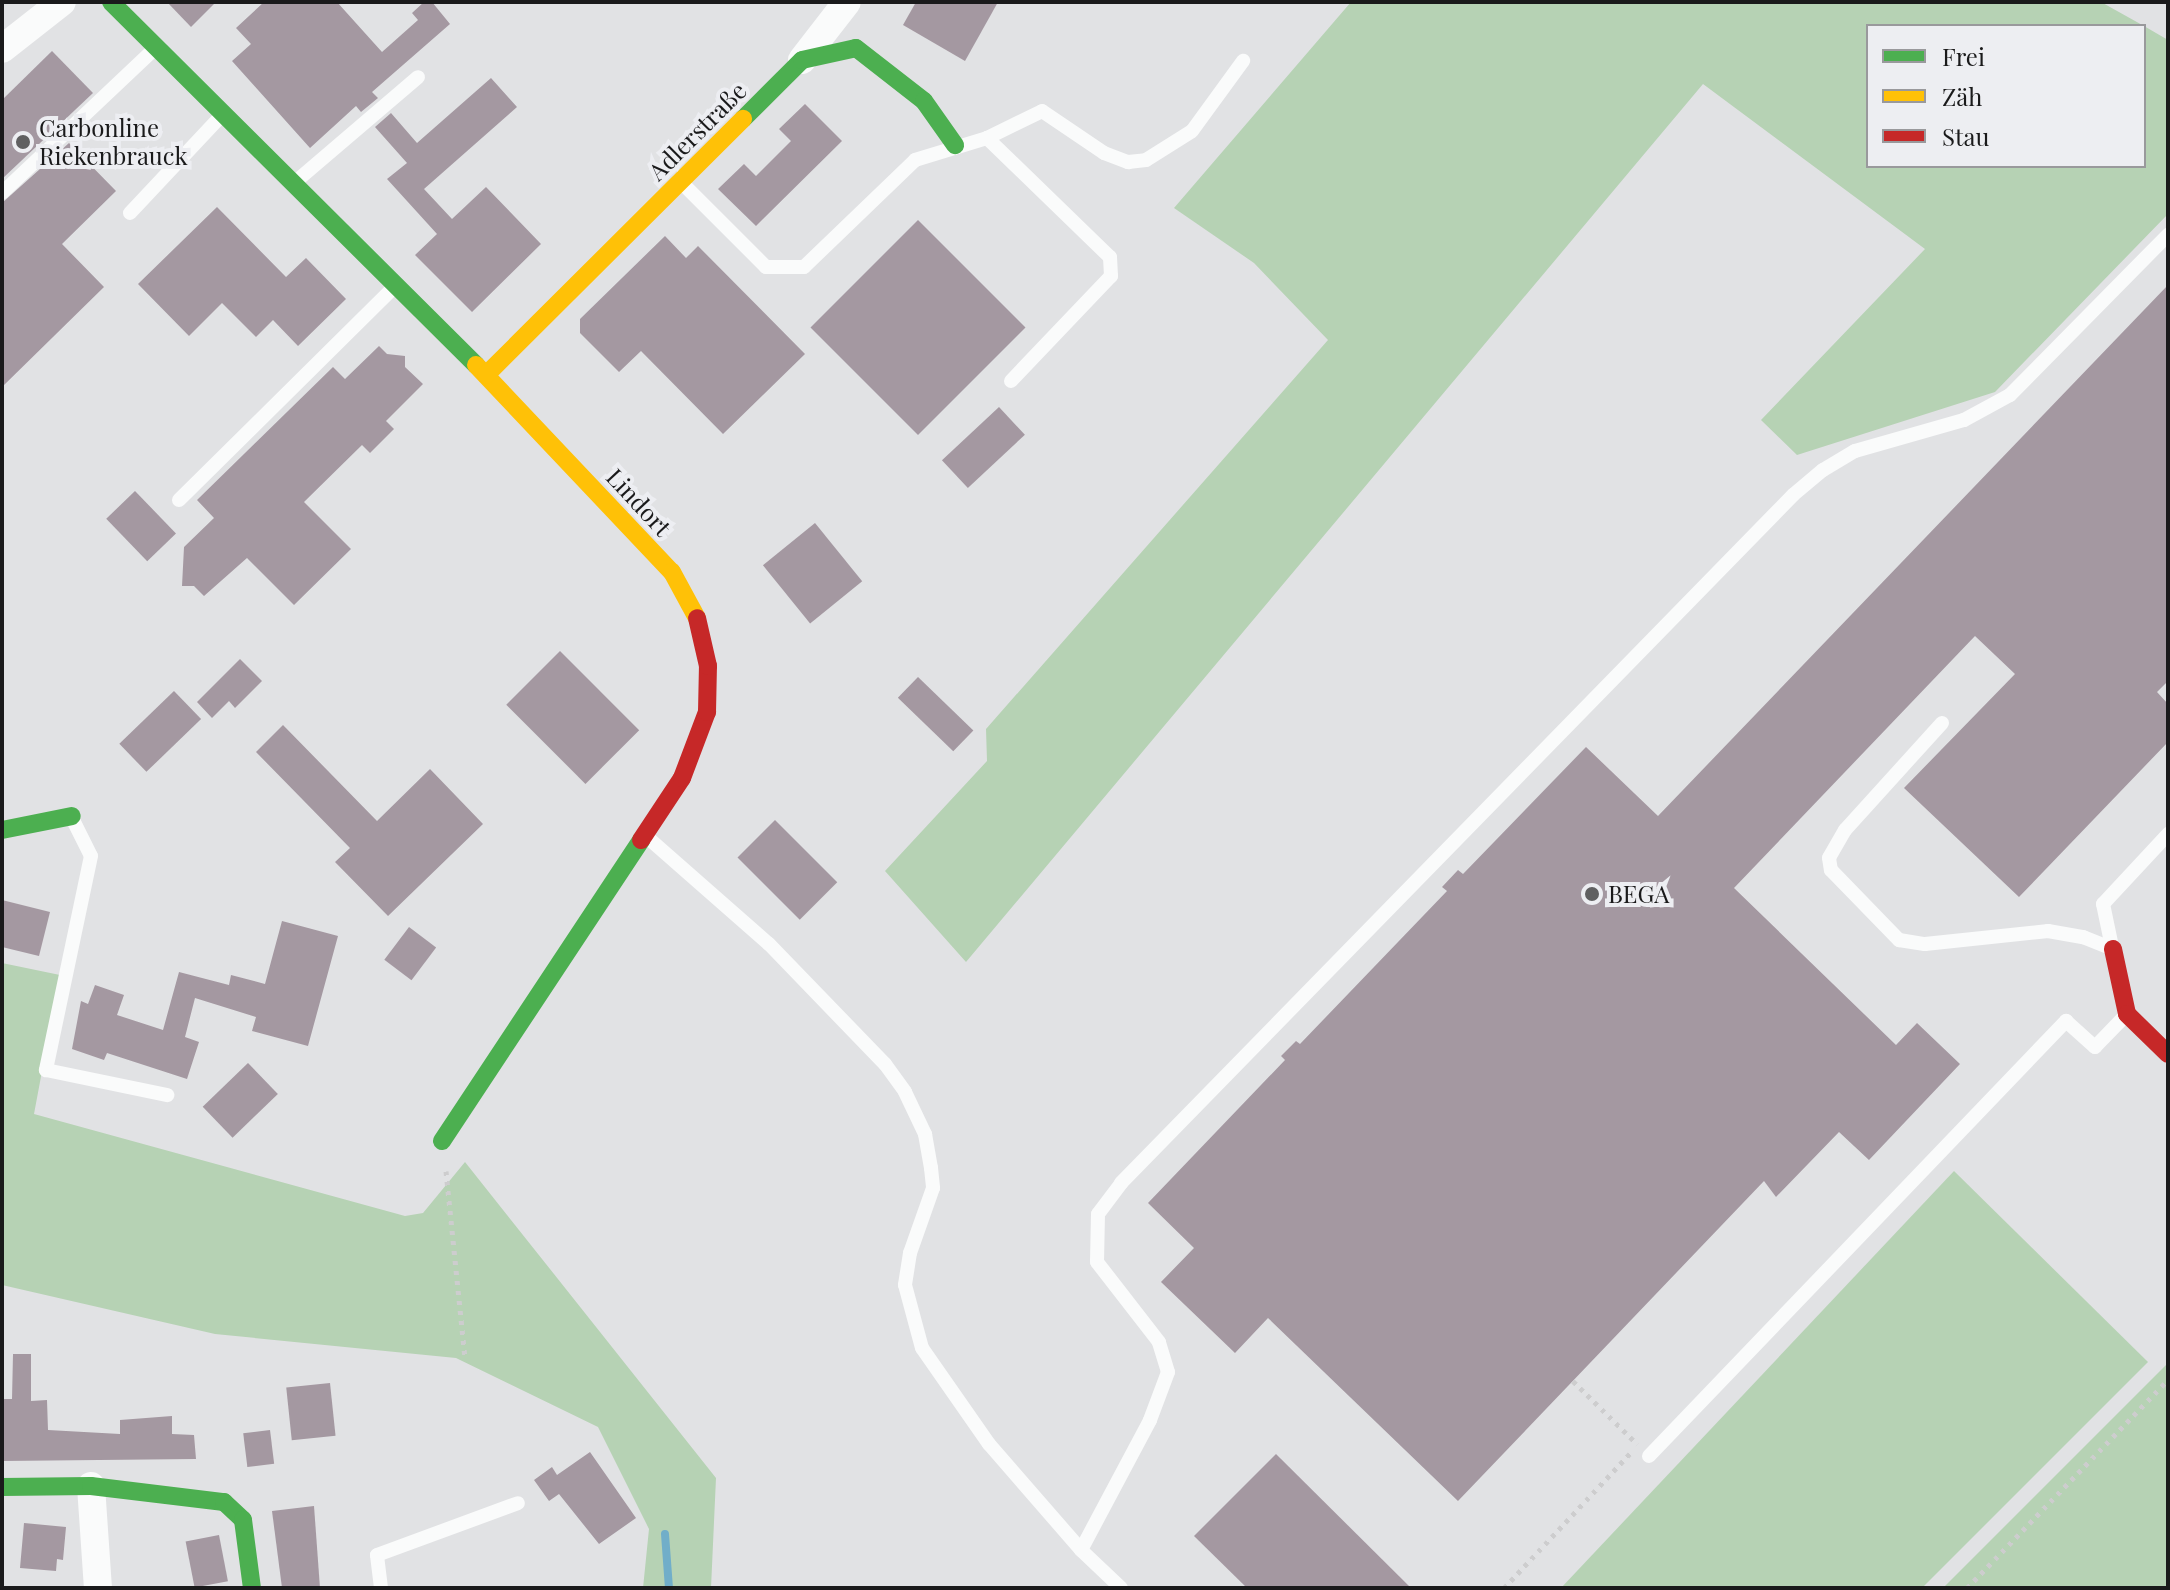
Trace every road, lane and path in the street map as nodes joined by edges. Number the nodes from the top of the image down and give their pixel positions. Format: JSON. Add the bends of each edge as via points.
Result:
{"nodes":[{"id":1,"x":62,"y":2,"type":"edge"},
{"id":2,"x":111,"y":2,"type":"edge"},
{"id":3,"x":847,"y":2,"type":"edge"},
{"id":4,"x":156,"y":46,"type":"junction"},
{"id":5,"x":2,"y":49,"type":"edge"},
{"id":6,"x":802,"y":60,"type":"junction"},
{"id":7,"x":1243,"y":61,"type":"dead end"},
{"id":8,"x":418,"y":77,"type":"dead end"},
{"id":9,"x":223,"y":114,"type":"junction"},
{"id":10,"x":987,"y":138,"type":"junction"},
{"id":11,"x":955,"y":145,"type":"junction"},
{"id":12,"x":680,"y":181,"type":"junction"},
{"id":13,"x":294,"y":183,"type":"junction"},
{"id":14,"x":2,"y":193,"type":"edge"},
{"id":15,"x":130,"y":213,"type":"dead end"},
{"id":16,"x":2168,"y":235,"type":"edge"},
{"id":17,"x":396,"y":285,"type":"junction"},
{"id":18,"x":486,"y":375,"type":"junction"},
{"id":19,"x":1011,"y":381,"type":"dead end"},
{"id":20,"x":179,"y":500,"type":"dead end"},
{"id":21,"x":1942,"y":723,"type":"dead end"},
{"id":22,"x":72,"y":816,"type":"joint"},
{"id":23,"x":2,"y":830,"type":"edge"},
{"id":24,"x":2168,"y":834,"type":"edge"},
{"id":25,"x":647,"y":836,"type":"junction"},
{"id":26,"x":2113,"y":949,"type":"junction"},
{"id":27,"x":2127,"y":1014,"type":"junction"},
{"id":28,"x":2168,"y":1054,"type":"edge"},
{"id":29,"x":167,"y":1095,"type":"dead end"},
{"id":30,"x":442,"y":1141,"type":"joint"},
{"id":31,"x":465,"y":1357,"type":"dead end"},
{"id":32,"x":2168,"y":1380,"type":"edge"},
{"id":33,"x":1573,"y":1381,"type":"dead end"},
{"id":34,"x":1638,"y":1444,"type":"junction"},
{"id":35,"x":1649,"y":1456,"type":"joint"},
{"id":36,"x":91,"y":1486,"type":"junction"},
{"id":37,"x":2,"y":1487,"type":"edge"},
{"id":38,"x":518,"y":1503,"type":"dead end"},
{"id":39,"x":1081,"y":1550,"type":"junction"},
{"id":40,"x":98,"y":1588,"type":"edge"},
{"id":41,"x":252,"y":1588,"type":"edge"},
{"id":42,"x":381,"y":1588,"type":"edge"},
{"id":43,"x":1121,"y":1588,"type":"edge"},
{"id":44,"x":1504,"y":1588,"type":"edge"},
{"id":45,"x":1967,"y":1588,"type":"edge"}],
"edges":[{"from":1,"to":5,"type":"street"},
{"from":2,"to":4,"type":"street","name":"Lindort"},
{"from":3,"to":6,"type":"street"},
{"from":4,"to":9,"type":"street","name":"Lindort"},
{"from":4,"to":14,"type":"lane"},
{"from":6,"to":11,"type":"street","via":[[856,48],[924,101]]},
{"from":6,"to":12,"type":"street","name":"Adlerstraße"},
{"from":7,"to":10,"type":"lane","via":[[1192,131],[1146,160],[1128,162],[1104,153],[1042,111]]},
{"from":8,"to":13,"type":"lane"},
{"from":9,"to":13,"type":"street","name":"Lindort"},
{"from":9,"to":15,"type":"lane"},
{"from":10,"to":11,"type":"lane"},
{"from":10,"to":19,"type":"lane","via":[[1110,257],[1111,276]]},
{"from":11,"to":12,"type":"lane","via":[[902,168],[804,267],[766,267]]},
{"from":12,"to":18,"type":"street","name":"Adlerstraße"},
{"from":13,"to":17,"type":"street","name":"Lindort"},
{"from":16,"to":39,"type":"lane","via":[[2010,395],[1964,420],[1855,451],[1793,495],[1121,1183],[1098,1214],[1097,1262],[1154,1333],[1168,1372],[1150,1420]]},
{"from":17,"to":18,"type":"street","name":"Lindort"},
{"from":17,"to":20,"type":"lane"},
{"from":18,"to":25,"type":"street","name":"Lindort","via":[[672,572],[696,614],[708,666],[707,712],[682,778]]},
{"from":21,"to":26,"type":"lane","via":[[1845,830],[1829,858],[1831,870],[1899,940],[1925,944],[2048,931]]},
{"from":22,"to":23,"type":"street"},
{"from":22,"to":29,"type":"lane","via":[[91,856],[46,1070]]},
{"from":24,"to":26,"type":"lane","via":[[2103,904]]},
{"from":25,"to":30,"type":"street","name":"Lindort"},
{"from":25,"to":39,"type":"lane","via":[[779,954],[885,1064],[905,1092],[925,1134],[933,1188],[910,1253],[905,1285],[922,1348],[989,1444]]},
{"from":26,"to":27,"type":"street"},
{"from":27,"to":28,"type":"street"},
{"from":27,"to":35,"type":"lane","via":[[2095,1047],[2066,1021]]},
{"from":30,"to":31,"type":"path"},
{"from":32,"to":45,"type":"path"},
{"from":33,"to":34,"type":"path"},
{"from":34,"to":35,"type":"path"},
{"from":34,"to":44,"type":"path"},
{"from":36,"to":37,"type":"street"},
{"from":36,"to":40,"type":"street"},
{"from":36,"to":41,"type":"street","via":[[224,1502],[243,1520]]},
{"from":38,"to":42,"type":"lane","via":[[377,1555]]},
{"from":39,"to":43,"type":"lane"}]}
